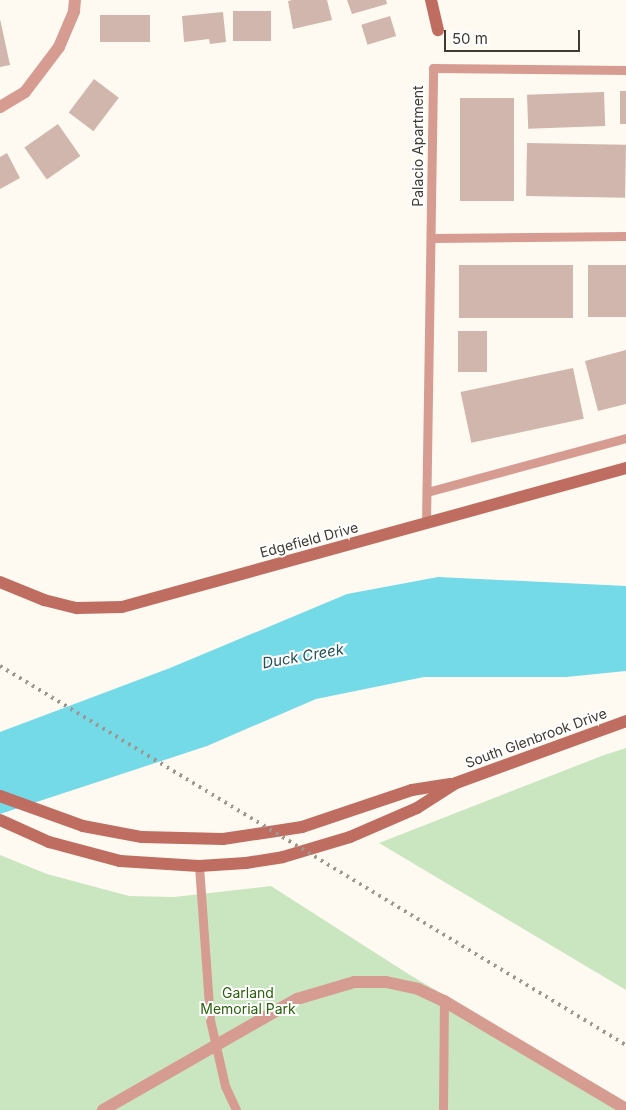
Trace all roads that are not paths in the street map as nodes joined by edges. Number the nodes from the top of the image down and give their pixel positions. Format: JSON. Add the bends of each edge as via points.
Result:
{"nodes":[{"id":1,"x":74,"y":0,"type":"edge"},
{"id":2,"x":431,"y":0,"type":"edge"},
{"id":3,"x":438,"y":30,"type":"dead end"},
{"id":4,"x":626,"y":70,"type":"edge"},
{"id":5,"x":0,"y":107,"type":"edge"},
{"id":6,"x":626,"y":236,"type":"edge"},
{"id":7,"x":432,"y":238,"type":"junction"},
{"id":8,"x":626,"y":438,"type":"edge"},
{"id":9,"x":626,"y":468,"type":"edge"},
{"id":10,"x":427,"y":492,"type":"junction"},
{"id":11,"x":426,"y":523,"type":"junction"},
{"id":12,"x":0,"y":582,"type":"edge"},
{"id":13,"x":626,"y":720,"type":"edge"},
{"id":14,"x":456,"y":783,"type":"junction"},
{"id":15,"x":0,"y":796,"type":"edge"},
{"id":16,"x":0,"y":820,"type":"edge"},
{"id":17,"x":199,"y":866,"type":"junction"},
{"id":18,"x":444,"y":1001,"type":"junction"},
{"id":19,"x":215,"y":1045,"type":"junction"},
{"id":20,"x":626,"y":1109,"type":"edge"},
{"id":21,"x":103,"y":1110,"type":"edge"},
{"id":22,"x":236,"y":1110,"type":"edge"},
{"id":23,"x":443,"y":1110,"type":"edge"}],
"edges":[{"from":1,"to":5,"type":"street","via":[[74,11],[59,47],[25,92]]},
{"from":2,"to":3,"type":"street"},
{"from":4,"to":7,"type":"lane","name":"Palacio Apartment","via":[[433,68]]},
{"from":6,"to":7,"type":"lane"},
{"from":7,"to":10,"type":"lane","name":"Palacio Apartment"},
{"from":8,"to":10,"type":"lane"},
{"from":9,"to":11,"type":"street","name":"Edgefield Drive"},
{"from":10,"to":11,"type":"lane","name":"Palacio Apartment"},
{"from":11,"to":12,"type":"street","name":"Edgefield Drive","via":[[122,607],[77,608],[44,600]]},
{"from":13,"to":14,"type":"street","name":"South Glenbrook Drive"},
{"from":14,"to":15,"type":"street","name":"South Glenbrook Drive","via":[[412,790],[302,827],[231,838],[142,837],[83,826]]},
{"from":14,"to":17,"type":"street","name":"South Glenbrook Drive","via":[[417,808],[350,836],[283,857]]},
{"from":16,"to":17,"type":"street","name":"South Glenbrook Drive","via":[[49,842],[120,861]]},
{"from":17,"to":19,"type":"lane","via":[[210,1020]]},
{"from":18,"to":19,"type":"street","via":[[418,989],[386,982],[354,982],[297,999]]},
{"from":18,"to":20,"type":"street"},
{"from":18,"to":23,"type":"lane"},
{"from":19,"to":21,"type":"street"},
{"from":19,"to":22,"type":"lane","via":[[225,1086]]}]}
